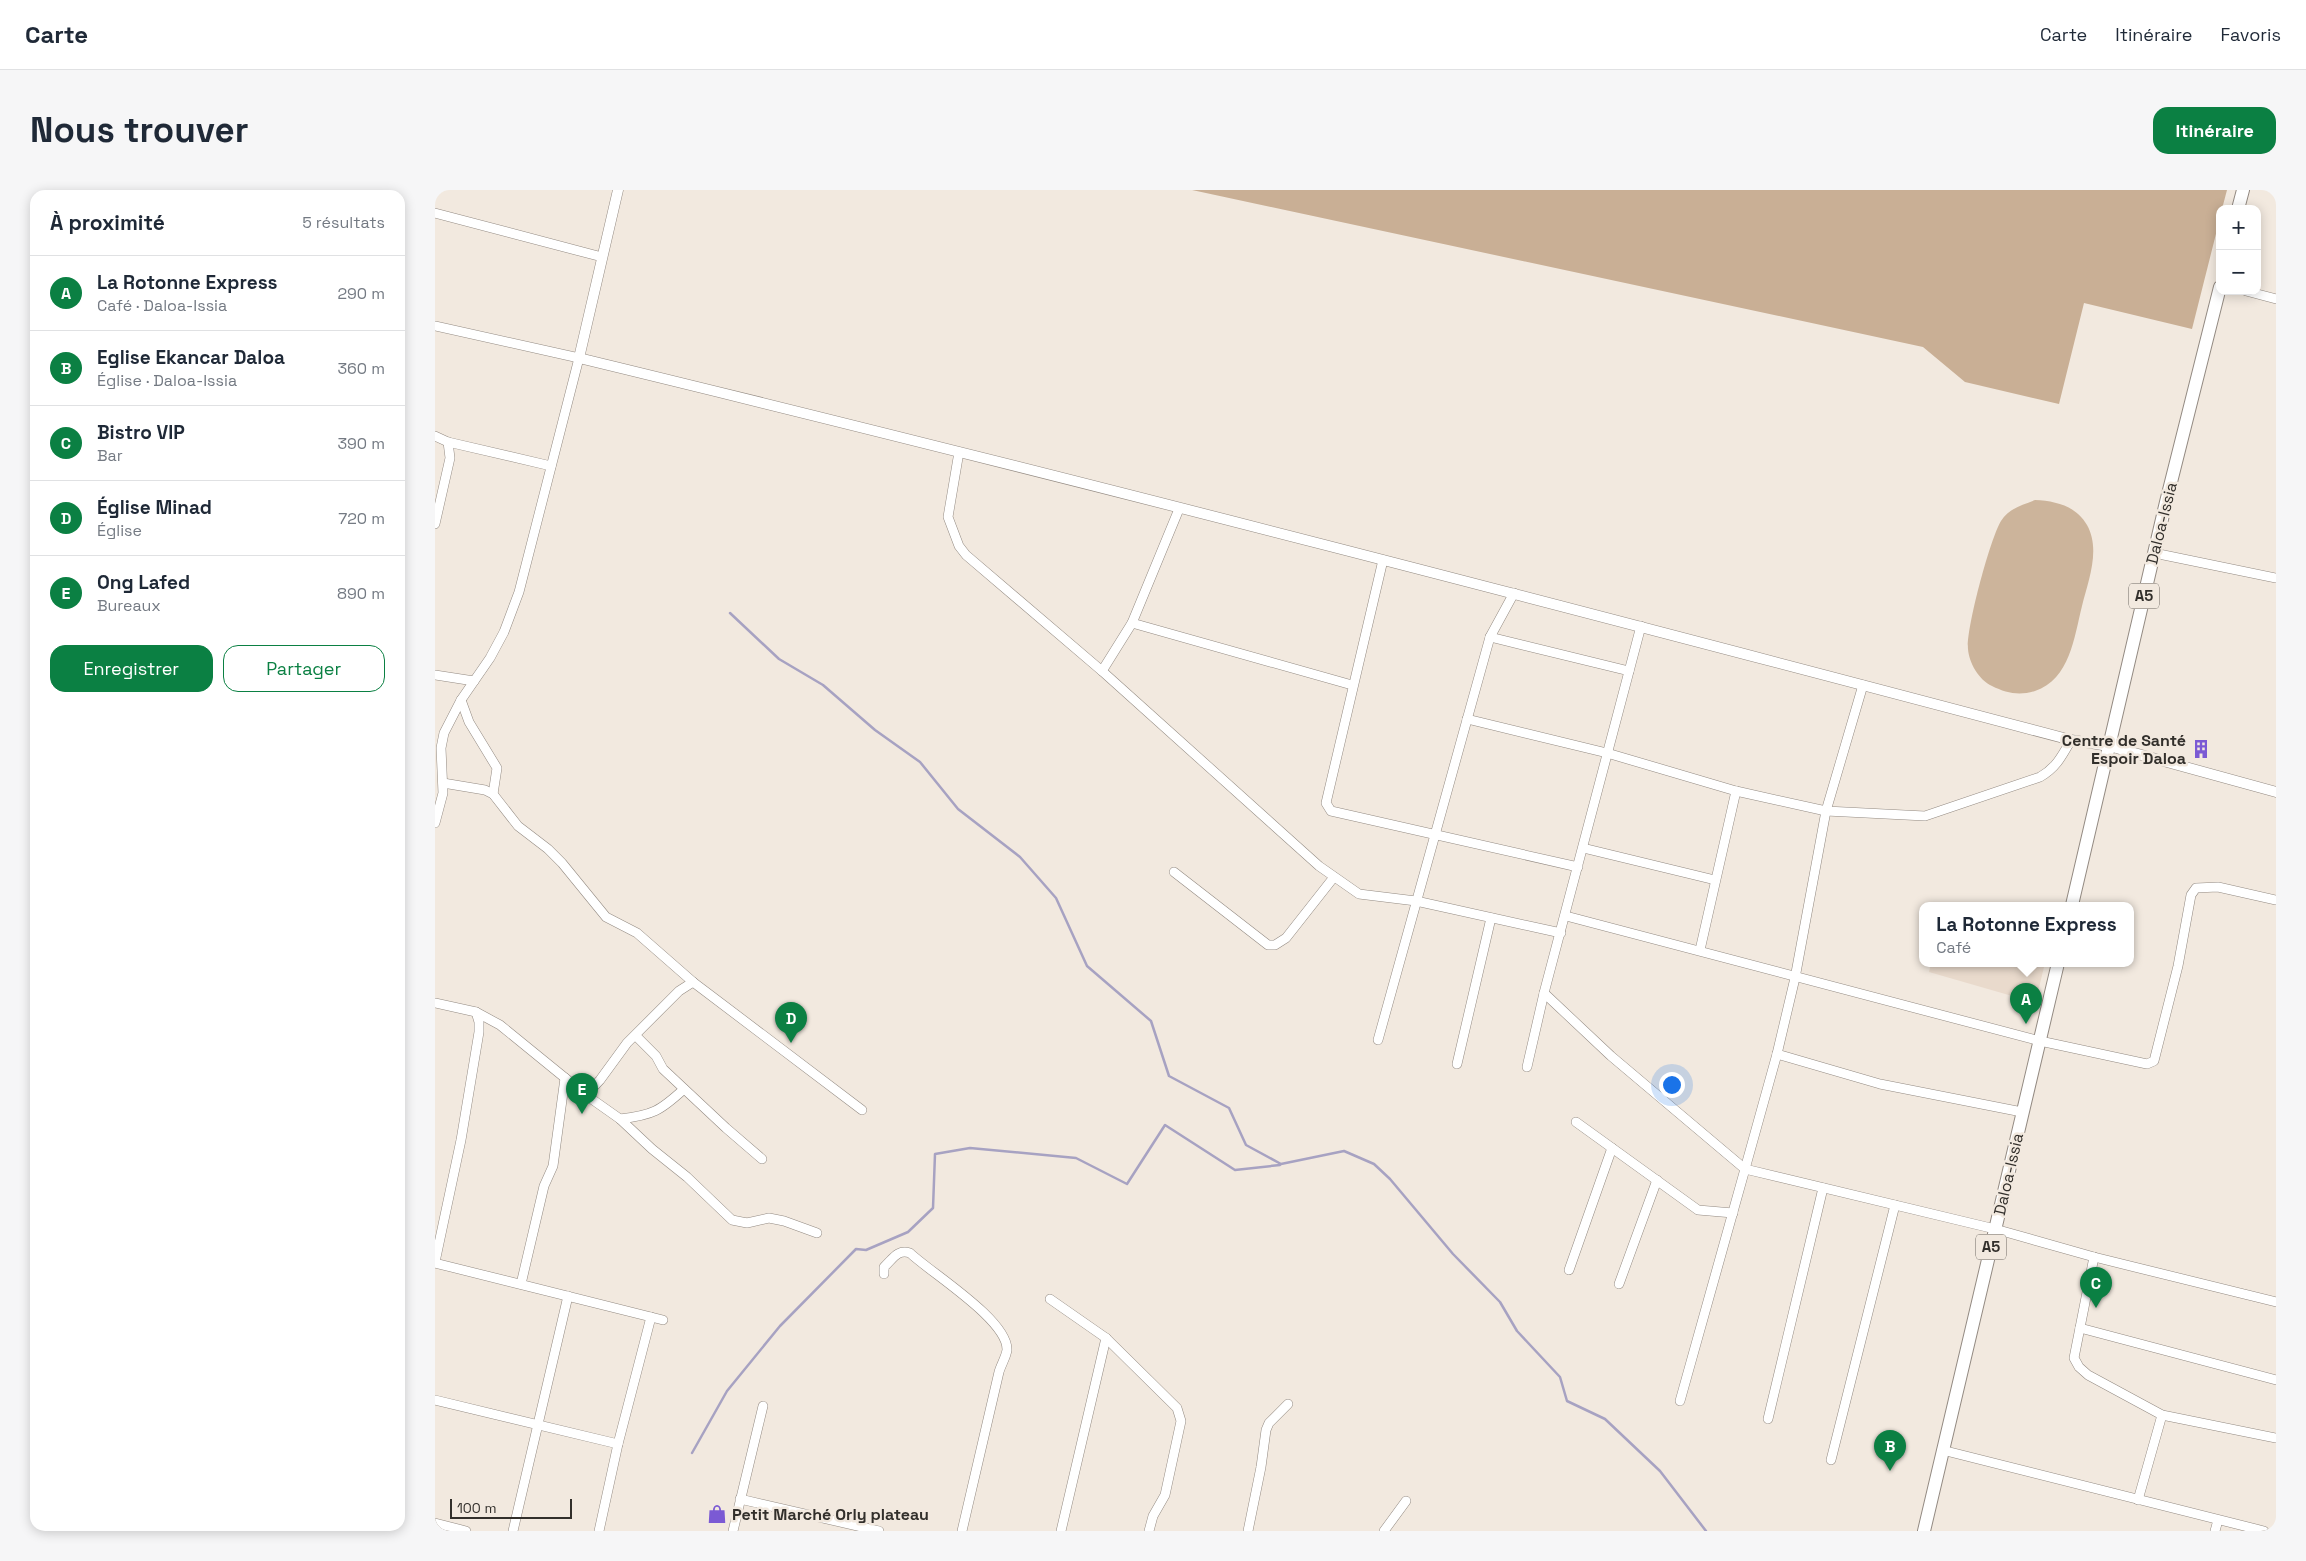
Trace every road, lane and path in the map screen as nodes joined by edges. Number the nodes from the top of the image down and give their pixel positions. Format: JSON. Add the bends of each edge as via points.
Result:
{"nodes":[{"id":1,"x":618,"y":190,"type":"edge"},
{"id":2,"x":2243,"y":190,"type":"edge"},
{"id":3,"x":2240,"y":205,"type":"edge"},
{"id":4,"x":435,"y":213,"type":"edge"},
{"id":5,"x":602,"y":257,"type":"junction"},
{"id":6,"x":2218,"y":295,"type":"edge"},
{"id":7,"x":2261,"y":295,"type":"edge"},
{"id":8,"x":2276,"y":299,"type":"edge"},
{"id":9,"x":435,"y":326,"type":"edge"},
{"id":10,"x":579,"y":358,"type":"junction"},
{"id":11,"x":435,"y":436,"type":"edge"},
{"id":12,"x":448,"y":442,"type":"junction"},
{"id":13,"x":959,"y":452,"type":"junction"},
{"id":14,"x":551,"y":466,"type":"junction"},
{"id":15,"x":1179,"y":509,"type":"junction"},
{"id":16,"x":435,"y":524,"type":"edge"},
{"id":17,"x":2154,"y":552,"type":"junction"},
{"id":18,"x":1383,"y":560,"type":"junction"},
{"id":19,"x":2276,"y":578,"type":"edge"},
{"id":20,"x":1515,"y":593,"type":"junction"},
{"id":21,"x":1132,"y":623,"type":"junction"},
{"id":22,"x":1641,"y":626,"type":"junction"},
{"id":23,"x":1490,"y":637,"type":"junction"},
{"id":24,"x":1102,"y":671,"type":"junction"},
{"id":25,"x":1629,"y":672,"type":"junction"},
{"id":26,"x":435,"y":674,"type":"edge"},
{"id":27,"x":474,"y":681,"type":"junction"},
{"id":28,"x":1352,"y":685,"type":"junction"},
{"id":29,"x":1863,"y":685,"type":"junction"},
{"id":30,"x":461,"y":700,"type":"junction"},
{"id":31,"x":1467,"y":719,"type":"junction"},
{"id":32,"x":2071,"y":740,"type":"junction"},
{"id":33,"x":2109,"y":746,"type":"junction"},
{"id":34,"x":1607,"y":753,"type":"junction"},
{"id":35,"x":439,"y":772,"type":"edge"},
{"id":36,"x":443,"y":783,"type":"junction"},
{"id":37,"x":1737,"y":790,"type":"junction"},
{"id":38,"x":2276,"y":792,"type":"edge"},
{"id":39,"x":493,"y":794,"type":"junction"},
{"id":40,"x":1826,"y":811,"type":"junction"},
{"id":41,"x":435,"y":823,"type":"edge"},
{"id":42,"x":1434,"y":834,"type":"junction"},
{"id":43,"x":1583,"y":848,"type":"junction"},
{"id":44,"x":1578,"y":868,"type":"junction"},
{"id":45,"x":1174,"y":872,"type":"dead end"},
{"id":46,"x":1334,"y":877,"type":"junction"},
{"id":47,"x":1715,"y":880,"type":"junction"},
{"id":48,"x":2276,"y":900,"type":"edge"},
{"id":49,"x":1416,"y":901,"type":"junction"},
{"id":50,"x":2073,"y":902,"type":"edge"},
{"id":51,"x":1565,"y":916,"type":"junction"},
{"id":52,"x":1491,"y":918,"type":"junction"},
{"id":53,"x":1561,"y":933,"type":"junction"},
{"id":54,"x":1700,"y":950,"type":"junction"},
{"id":55,"x":2057,"y":967,"type":"edge"},
{"id":56,"x":1795,"y":978,"type":"junction"},
{"id":57,"x":693,"y":982,"type":"junction"},
{"id":58,"x":1544,"y":993,"type":"junction"},
{"id":59,"x":435,"y":1003,"type":"edge"},
{"id":60,"x":476,"y":1012,"type":"junction"},
{"id":61,"x":636,"y":1036,"type":"junction"},
{"id":62,"x":1378,"y":1040,"type":"dead end"},
{"id":63,"x":2040,"y":1041,"type":"junction"},
{"id":64,"x":1777,"y":1054,"type":"junction"},
{"id":65,"x":1457,"y":1064,"type":"dead end"},
{"id":66,"x":1527,"y":1067,"type":"dead end"},
{"id":67,"x":565,"y":1078,"type":"junction"},
{"id":68,"x":684,"y":1089,"type":"junction"},
{"id":69,"x":586,"y":1095,"type":"junction"},
{"id":70,"x":862,"y":1110,"type":"dead end"},
{"id":71,"x":2023,"y":1112,"type":"junction"},
{"id":72,"x":620,"y":1119,"type":"junction"},
{"id":73,"x":1576,"y":1122,"type":"dead end"},
{"id":74,"x":1612,"y":1148,"type":"junction"},
{"id":75,"x":762,"y":1159,"type":"dead end"},
{"id":76,"x":1745,"y":1169,"type":"junction"},
{"id":77,"x":1657,"y":1180,"type":"junction"},
{"id":78,"x":1823,"y":1188,"type":"junction"},
{"id":79,"x":1895,"y":1205,"type":"junction"},
{"id":80,"x":1733,"y":1213,"type":"junction"},
{"id":81,"x":1995,"y":1229,"type":"junction"},
{"id":82,"x":817,"y":1233,"type":"dead end"},
{"id":83,"x":2094,"y":1257,"type":"junction"},
{"id":84,"x":435,"y":1262,"type":"edge"},
{"id":85,"x":1569,"y":1270,"type":"dead end"},
{"id":86,"x":884,"y":1274,"type":"dead end"},
{"id":87,"x":521,"y":1284,"type":"junction"},
{"id":88,"x":1619,"y":1284,"type":"dead end"},
{"id":89,"x":568,"y":1296,"type":"junction"},
{"id":90,"x":1050,"y":1299,"type":"dead end"},
{"id":91,"x":2276,"y":1302,"type":"edge"},
{"id":92,"x":651,"y":1317,"type":"junction"},
{"id":93,"x":663,"y":1320,"type":"dead end"},
{"id":94,"x":2080,"y":1328,"type":"junction"},
{"id":95,"x":1106,"y":1338,"type":"junction"},
{"id":96,"x":2276,"y":1380,"type":"edge"},
{"id":97,"x":435,"y":1400,"type":"edge"},
{"id":98,"x":1680,"y":1401,"type":"dead end"},
{"id":99,"x":1288,"y":1404,"type":"dead end"},
{"id":100,"x":763,"y":1406,"type":"dead end"},
{"id":101,"x":2162,"y":1415,"type":"junction"},
{"id":102,"x":1768,"y":1419,"type":"dead end"},
{"id":103,"x":538,"y":1425,"type":"junction"},
{"id":104,"x":2276,"y":1438,"type":"edge"},
{"id":105,"x":618,"y":1444,"type":"junction"},
{"id":106,"x":1942,"y":1450,"type":"junction"},
{"id":107,"x":1831,"y":1460,"type":"dead end"},
{"id":108,"x":741,"y":1499,"type":"junction"},
{"id":109,"x":2138,"y":1500,"type":"junction"},
{"id":110,"x":1406,"y":1501,"type":"dead end"},
{"id":111,"x":2218,"y":1520,"type":"junction"},
{"id":112,"x":435,"y":1523,"type":"edge"},
{"id":113,"x":466,"y":1531,"type":"edge"},
{"id":114,"x":513,"y":1531,"type":"edge"},
{"id":115,"x":599,"y":1531,"type":"edge"},
{"id":116,"x":733,"y":1531,"type":"edge"},
{"id":117,"x":879,"y":1531,"type":"edge"},
{"id":118,"x":963,"y":1531,"type":"edge"},
{"id":119,"x":1061,"y":1531,"type":"edge"},
{"id":120,"x":1149,"y":1531,"type":"edge"},
{"id":121,"x":1248,"y":1531,"type":"edge"},
{"id":122,"x":1384,"y":1531,"type":"edge"},
{"id":123,"x":1924,"y":1531,"type":"edge"},
{"id":124,"x":2215,"y":1531,"type":"edge"},
{"id":125,"x":2264,"y":1531,"type":"edge"}],
"edges":[{"from":1,"to":5,"type":"street"},
{"from":2,"to":3,"type":"main road"},
{"from":4,"to":5,"type":"street"},
{"from":5,"to":10,"type":"street"},
{"from":6,"to":17,"type":"main road","name":"Daloa-Issia","number":"A5"},
{"from":7,"to":8,"type":"street"},
{"from":9,"to":10,"type":"street"},
{"from":10,"to":13,"type":"street"},
{"from":10,"to":14,"type":"street"},
{"from":11,"to":12,"type":"street"},
{"from":12,"to":14,"type":"street"},
{"from":12,"to":16,"type":"street","via":[[449,458]]},
{"from":13,"to":15,"type":"street"},
{"from":13,"to":24,"type":"street","via":[[948,517],[959,546]]},
{"from":14,"to":27,"type":"street","via":[[519,592],[491,658]]},
{"from":15,"to":18,"type":"street"},
{"from":15,"to":21,"type":"street"},
{"from":17,"to":19,"type":"street"},
{"from":17,"to":33,"type":"main road","name":"Daloa-Issia","number":"A5"},
{"from":18,"to":20,"type":"street"},
{"from":18,"to":28,"type":"street"},
{"from":20,"to":22,"type":"street"},
{"from":20,"to":23,"type":"street"},
{"from":21,"to":24,"type":"street"},
{"from":21,"to":28,"type":"street"},
{"from":22,"to":25,"type":"street"},
{"from":22,"to":29,"type":"street"},
{"from":23,"to":25,"type":"street"},
{"from":23,"to":31,"type":"street"},
{"from":24,"to":46,"type":"street"},
{"from":25,"to":34,"type":"street"},
{"from":26,"to":27,"type":"street"},
{"from":27,"to":30,"type":"street"},
{"from":28,"to":42,"type":"street","via":[[1326,802],[1331,810]]},
{"from":29,"to":32,"type":"street"},
{"from":29,"to":40,"type":"street"},
{"from":30,"to":35,"type":"street","via":[[444,733]]},
{"from":30,"to":39,"type":"street","via":[[469,722],[497,768]]},
{"from":31,"to":34,"type":"street"},
{"from":31,"to":42,"type":"street"},
{"from":32,"to":33,"type":"street"},
{"from":32,"to":40,"type":"street","via":[[2061,760],[2040,777],[1925,816]]},
{"from":33,"to":38,"type":"street"},
{"from":33,"to":50,"type":"main road","name":"Daloa-Issia","number":"A5"},
{"from":34,"to":37,"type":"street"},
{"from":34,"to":43,"type":"street"},
{"from":35,"to":36,"type":"street"},
{"from":36,"to":39,"type":"street"},
{"from":36,"to":41,"type":"street","via":[[441,806]]},
{"from":37,"to":40,"type":"street"},
{"from":37,"to":47,"type":"street"},
{"from":39,"to":57,"type":"street","via":[[518,826],[562,863],[599,911],[637,933]]},
{"from":40,"to":56,"type":"street"},
{"from":42,"to":44,"type":"street"},
{"from":42,"to":49,"type":"street"},
{"from":43,"to":44,"type":"street"},
{"from":43,"to":47,"type":"street"},
{"from":44,"to":51,"type":"street"},
{"from":45,"to":46,"type":"street","via":[[1268,945],[1275,945],[1286,938]]},
{"from":46,"to":49,"type":"street","via":[[1359,894]]},
{"from":47,"to":54,"type":"street"},
{"from":48,"to":63,"type":"street","via":[[2218,887],[2196,888],[2191,895],[2178,966],[2154,1061],[2147,1064]]},
{"from":49,"to":52,"type":"street"},
{"from":49,"to":62,"type":"street"},
{"from":51,"to":53,"type":"street"},
{"from":51,"to":54,"type":"street"},
{"from":52,"to":53,"type":"street"},
{"from":52,"to":65,"type":"street"},
{"from":53,"to":58,"type":"street"},
{"from":54,"to":56,"type":"street"},
{"from":55,"to":63,"type":"main road","name":"Daloa-Issia","number":"A5"},
{"from":56,"to":63,"type":"street"},
{"from":56,"to":64,"type":"street"},
{"from":57,"to":61,"type":"street","via":[[679,991]]},
{"from":57,"to":70,"type":"street"},
{"from":58,"to":66,"type":"street"},
{"from":58,"to":76,"type":"street","via":[[1611,1056]]},
{"from":59,"to":60,"type":"street"},
{"from":60,"to":67,"type":"street","via":[[500,1025]]},
{"from":60,"to":84,"type":"street","via":[[479,1032],[461,1140]]},
{"from":61,"to":68,"type":"street"},
{"from":61,"to":69,"type":"street","via":[[619,1052]]},
{"from":63,"to":71,"type":"main road","name":"Daloa-Issia","number":"A5"},
{"from":64,"to":71,"type":"street","via":[[1880,1084]]},
{"from":64,"to":76,"type":"street"},
{"from":67,"to":69,"type":"street"},
{"from":67,"to":87,"type":"street","via":[[553,1166],[544,1186]]},
{"from":68,"to":72,"type":"street","via":[[664,1108],[646,1116]]},
{"from":68,"to":75,"type":"street"},
{"from":69,"to":72,"type":"street"},
{"from":71,"to":81,"type":"main road","name":"Daloa-Issia","number":"A5"},
{"from":72,"to":82,"type":"street","via":[[732,1220],[747,1223],[769,1218],[784,1220]]},
{"from":73,"to":74,"type":"street"},
{"from":74,"to":77,"type":"street"},
{"from":74,"to":85,"type":"street"},
{"from":76,"to":78,"type":"street"},
{"from":76,"to":80,"type":"street"},
{"from":77,"to":80,"type":"street","via":[[1698,1210]]},
{"from":77,"to":88,"type":"street"},
{"from":78,"to":79,"type":"street"},
{"from":78,"to":102,"type":"street"},
{"from":79,"to":81,"type":"street"},
{"from":79,"to":107,"type":"street"},
{"from":80,"to":98,"type":"street"},
{"from":81,"to":83,"type":"street"},
{"from":81,"to":106,"type":"main road","name":"Daloa-Issia","number":"A5"},
{"from":83,"to":91,"type":"street"},
{"from":83,"to":94,"type":"street"},
{"from":84,"to":87,"type":"street"},
{"from":86,"to":118,"type":"street","via":[[884,1267],[895,1255],[902,1251],[910,1253],[979,1308],[1003,1335],[1007,1350],[999,1372]]},
{"from":87,"to":89,"type":"street"},
{"from":89,"to":92,"type":"street"},
{"from":89,"to":103,"type":"street"},
{"from":90,"to":95,"type":"street"},
{"from":92,"to":93,"type":"street"},
{"from":92,"to":105,"type":"street"},
{"from":94,"to":96,"type":"street"},
{"from":94,"to":101,"type":"street","via":[[2074,1358],[2079,1367]]},
{"from":95,"to":119,"type":"street"},
{"from":95,"to":120,"type":"street","via":[[1177,1408],[1181,1421],[1165,1495]]},
{"from":97,"to":103,"type":"street"},
{"from":99,"to":121,"type":"street","via":[[1269,1422],[1266,1430]]},
{"from":100,"to":108,"type":"street"},
{"from":101,"to":104,"type":"street"},
{"from":101,"to":109,"type":"street"},
{"from":103,"to":105,"type":"street"},
{"from":103,"to":114,"type":"street"},
{"from":105,"to":115,"type":"street"},
{"from":106,"to":109,"type":"street"},
{"from":106,"to":123,"type":"main road","name":"Daloa-Issia","number":"A5"},
{"from":108,"to":116,"type":"street"},
{"from":108,"to":117,"type":"street"},
{"from":109,"to":111,"type":"street"},
{"from":110,"to":122,"type":"street"},
{"from":111,"to":124,"type":"street"},
{"from":111,"to":125,"type":"street"},
{"from":112,"to":113,"type":"street"}]}
